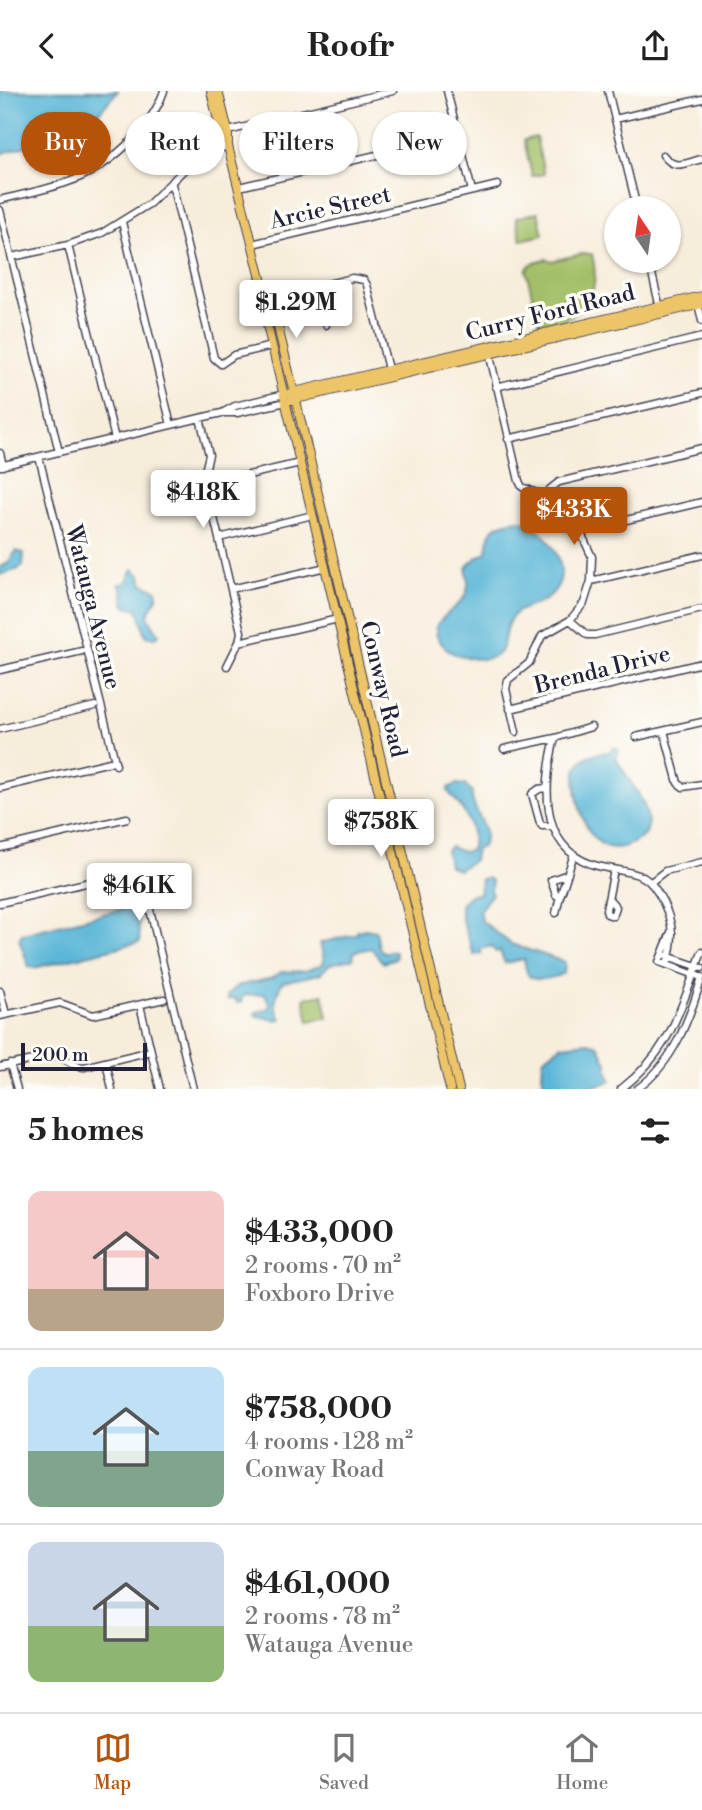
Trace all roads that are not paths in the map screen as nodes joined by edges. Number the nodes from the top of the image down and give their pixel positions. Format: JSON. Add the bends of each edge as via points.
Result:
{"nodes":[{"id":1,"x":164,"y":91,"type":"edge"},
{"id":2,"x":211,"y":91,"type":"edge"},
{"id":3,"x":218,"y":91,"type":"edge"},
{"id":4,"x":393,"y":91,"type":"edge"},
{"id":5,"x":447,"y":91,"type":"edge"},
{"id":6,"x":608,"y":91,"type":"edge"},
{"id":7,"x":702,"y":99,"type":"edge"},
{"id":8,"x":452,"y":112,"type":"edge"},
{"id":9,"x":615,"y":119,"type":"junction"},
{"id":10,"x":228,"y":131,"type":"junction"},
{"id":11,"x":228,"y":146,"type":"junction"},
{"id":12,"x":663,"y":155,"type":"dead end"},
{"id":13,"x":372,"y":156,"type":"edge"},
{"id":14,"x":702,"y":159,"type":"edge"},
{"id":15,"x":467,"y":171,"type":"edge"},
{"id":16,"x":172,"y":184,"type":"junction"},
{"id":17,"x":498,"y":185,"type":"dead end"},
{"id":18,"x":239,"y":187,"type":"junction"},
{"id":19,"x":472,"y":191,"type":"junction"},
{"id":20,"x":634,"y":196,"type":"edge"},
{"id":21,"x":0,"y":200,"type":"edge"},
{"id":22,"x":0,"y":210,"type":"edge"},
{"id":23,"x":122,"y":222,"type":"junction"},
{"id":24,"x":3,"y":233,"type":"edge"},
{"id":25,"x":68,"y":244,"type":"junction"},
{"id":26,"x":252,"y":244,"type":"junction"},
{"id":27,"x":12,"y":257,"type":"junction"},
{"id":28,"x":652,"y":273,"type":"edge"},
{"id":29,"x":316,"y":286,"type":"junction"},
{"id":30,"x":266,"y":299,"type":"junction"},
{"id":31,"x":700,"y":300,"type":"edge"},
{"id":32,"x":661,"y":309,"type":"junction"},
{"id":33,"x":702,"y":321,"type":"edge"},
{"id":34,"x":326,"y":325,"type":"dead end"},
{"id":35,"x":702,"y":337,"type":"edge"},
{"id":36,"x":272,"y":346,"type":"junction"},
{"id":37,"x":489,"y":351,"type":"junction"},
{"id":38,"x":389,"y":374,"type":"junction"},
{"id":39,"x":496,"y":387,"type":"junction"},
{"id":40,"x":702,"y":393,"type":"edge"},
{"id":41,"x":294,"y":395,"type":"junction"},
{"id":42,"x":285,"y":398,"type":"junction"},
{"id":43,"x":200,"y":418,"type":"junction"},
{"id":44,"x":171,"y":425,"type":"junction"},
{"id":45,"x":115,"y":439,"type":"junction"},
{"id":46,"x":508,"y":439,"type":"junction"},
{"id":47,"x":702,"y":448,"type":"edge"},
{"id":48,"x":59,"y":452,"type":"junction"},
{"id":49,"x":0,"y":453,"type":"edge"},
{"id":50,"x":40,"y":457,"type":"junction"},
{"id":51,"x":300,"y":463,"type":"junction"},
{"id":52,"x":2,"y":466,"type":"edge"},
{"id":53,"x":206,"y":485,"type":"junction"},
{"id":54,"x":547,"y":497,"type":"junction"},
{"id":55,"x":702,"y":502,"type":"edge"},
{"id":56,"x":313,"y":515,"type":"junction"},
{"id":57,"x":580,"y":531,"type":"junction"},
{"id":58,"x":219,"y":538,"type":"junction"},
{"id":59,"x":702,"y":555,"type":"edge"},
{"id":60,"x":330,"y":566,"type":"junction"},
{"id":61,"x":591,"y":581,"type":"junction"},
{"id":62,"x":231,"y":589,"type":"junction"},
{"id":63,"x":702,"y":609,"type":"edge"},
{"id":64,"x":338,"y":619,"type":"junction"},
{"id":65,"x":570,"y":620,"type":"junction"},
{"id":66,"x":239,"y":642,"type":"junction"},
{"id":67,"x":82,"y":650,"type":"dead end"},
{"id":68,"x":346,"y":651,"type":"junction"},
{"id":69,"x":702,"y":663,"type":"edge"},
{"id":70,"x":227,"y":666,"type":"dead end"},
{"id":71,"x":0,"y":670,"type":"edge"},
{"id":72,"x":361,"y":676,"type":"junction"},
{"id":73,"x":95,"y":706,"type":"dead end"},
{"id":74,"x":510,"y":709,"type":"junction"},
{"id":75,"x":702,"y":722,"type":"edge"},
{"id":76,"x":591,"y":727,"type":"dead end"},
{"id":77,"x":0,"y":729,"type":"edge"},
{"id":78,"x":664,"y":731,"type":"junction"},
{"id":79,"x":516,"y":733,"type":"dead end"},
{"id":80,"x":636,"y":737,"type":"dead end"},
{"id":81,"x":555,"y":738,"type":"junction"},
{"id":82,"x":371,"y":739,"type":"junction"},
{"id":83,"x":504,"y":749,"type":"dead end"},
{"id":84,"x":702,"y":784,"type":"edge"},
{"id":85,"x":0,"y":788,"type":"edge"},
{"id":86,"x":546,"y":788,"type":"junction"},
{"id":87,"x":127,"y":818,"type":"dead end"},
{"id":88,"x":552,"y":826,"type":"junction"},
{"id":89,"x":0,"y":848,"type":"edge"},
{"id":90,"x":574,"y":855,"type":"junction"},
{"id":91,"x":702,"y":862,"type":"edge"},
{"id":92,"x":694,"y":864,"type":"junction"},
{"id":93,"x":702,"y":868,"type":"edge"},
{"id":94,"x":141,"y":870,"type":"dead end"},
{"id":95,"x":614,"y":870,"type":"junction"},
{"id":96,"x":568,"y":874,"type":"junction"},
{"id":97,"x":650,"y":882,"type":"junction"},
{"id":98,"x":402,"y":885,"type":"junction"},
{"id":99,"x":146,"y":893,"type":"dead end"},
{"id":100,"x":560,"y":896,"type":"junction"},
{"id":101,"x":609,"y":899,"type":"dead end"},
{"id":102,"x":0,"y":903,"type":"edge"},
{"id":103,"x":416,"y":909,"type":"junction"},
{"id":104,"x":556,"y":913,"type":"dead end"},
{"id":105,"x":672,"y":930,"type":"junction"},
{"id":106,"x":702,"y":952,"type":"edge"},
{"id":107,"x":669,"y":957,"type":"junction"},
{"id":108,"x":660,"y":958,"type":"junction"},
{"id":109,"x":667,"y":965,"type":"junction"},
{"id":110,"x":699,"y":967,"type":"edge"},
{"id":111,"x":694,"y":975,"type":"junction"},
{"id":112,"x":702,"y":977,"type":"edge"},
{"id":113,"x":0,"y":991,"type":"edge"},
{"id":114,"x":164,"y":999,"type":"dead end"},
{"id":115,"x":433,"y":1000,"type":"junction"},
{"id":116,"x":140,"y":1005,"type":"junction"},
{"id":117,"x":3,"y":1015,"type":"edge"},
{"id":118,"x":151,"y":1051,"type":"junction"},
{"id":119,"x":106,"y":1062,"type":"junction"},
{"id":120,"x":10,"y":1064,"type":"junction"},
{"id":121,"x":0,"y":1067,"type":"edge"},
{"id":122,"x":17,"y":1089,"type":"edge"},
{"id":123,"x":112,"y":1089,"type":"edge"},
{"id":124,"x":160,"y":1089,"type":"edge"},
{"id":125,"x":193,"y":1089,"type":"edge"},
{"id":126,"x":450,"y":1089,"type":"edge"},
{"id":127,"x":459,"y":1089,"type":"edge"},
{"id":128,"x":621,"y":1089,"type":"edge"},
{"id":129,"x":636,"y":1089,"type":"edge"}],
"edges":[{"from":1,"to":21,"type":"street","via":[[132,141],[87,174]]},
{"from":2,"to":11,"type":"main road","name":"Conway Road"},
{"from":3,"to":10,"type":"main road","name":"Conway Road"},
{"from":4,"to":10,"type":"street"},
{"from":5,"to":8,"type":"street"},
{"from":6,"to":9,"type":"street"},
{"from":7,"to":9,"type":"street"},
{"from":9,"to":20,"type":"street"},
{"from":10,"to":11,"type":"main road","name":"Conway Road"},
{"from":11,"to":16,"type":"street","via":[[199,155]]},
{"from":11,"to":18,"type":"main road","name":"Conway Road"},
{"from":12,"to":14,"type":"street","via":[[675,165]]},
{"from":13,"to":18,"type":"street"},
{"from":15,"to":19,"type":"street"},
{"from":16,"to":23,"type":"street"},
{"from":16,"to":36,"type":"street","via":[[214,358],[221,363]]},
{"from":17,"to":19,"type":"street","name":"Arcie Street"},
{"from":18,"to":26,"type":"main road","name":"Conway Road"},
{"from":19,"to":26,"type":"street","name":"Arcie Street"},
{"from":22,"to":24,"type":"street"},
{"from":23,"to":25,"type":"street"},
{"from":23,"to":44,"type":"street"},
{"from":24,"to":27,"type":"street"},
{"from":25,"to":27,"type":"street"},
{"from":25,"to":45,"type":"street"},
{"from":26,"to":30,"type":"main road","name":"Conway Road"},
{"from":27,"to":48,"type":"street"},
{"from":28,"to":32,"type":"street"},
{"from":29,"to":30,"type":"street"},
{"from":29,"to":34,"type":"street"},
{"from":29,"to":38,"type":"street","via":[[364,280]]},
{"from":30,"to":36,"type":"main road","name":"Conway Road"},
{"from":30,"to":41,"type":"main road","name":"Conway Road","via":[[277,323]]},
{"from":31,"to":32,"type":"main road","name":"Curry Ford Road"},
{"from":31,"to":33,"type":"street"},
{"from":32,"to":37,"type":"main road","name":"Curry Ford Road"},
{"from":35,"to":39,"type":"street"},
{"from":36,"to":42,"type":"main road","name":"Conway Road"},
{"from":37,"to":38,"type":"main road","name":"Curry Ford Road"},
{"from":37,"to":39,"type":"street"},
{"from":38,"to":41,"type":"main road","name":"Curry Ford Road"},
{"from":39,"to":46,"type":"street"},
{"from":40,"to":46,"type":"street"},
{"from":41,"to":42,"type":"main road","name":"Curry Ford Road"},
{"from":41,"to":60,"type":"main road","name":"Conway Road"},
{"from":42,"to":43,"type":"street","name":"Curry Ford Road","via":[[235,406]]},
{"from":42,"to":51,"type":"main road","name":"Conway Road"},
{"from":43,"to":44,"type":"street","name":"Curry Ford Road"},
{"from":43,"to":53,"type":"street","via":[[209,455]]},
{"from":44,"to":45,"type":"street","name":"Curry Ford Road"},
{"from":45,"to":48,"type":"street","name":"Curry Ford Road"},
{"from":46,"to":54,"type":"street","via":[[522,487]]},
{"from":47,"to":54,"type":"street","via":[[559,482]]},
{"from":48,"to":50,"type":"street","name":"Curry Ford Road"},
{"from":49,"to":52,"type":"street"},
{"from":50,"to":52,"type":"street","name":"Curry Ford Road"},
{"from":50,"to":85,"type":"street","name":"Watauga Avenue","via":[[113,763]]},
{"from":51,"to":53,"type":"street"},
{"from":51,"to":56,"type":"main road","name":"Conway Road"},
{"from":53,"to":58,"type":"street"},
{"from":54,"to":57,"type":"street"},
{"from":55,"to":57,"type":"street"},
{"from":56,"to":58,"type":"street"},
{"from":56,"to":60,"type":"main road","name":"Conway Road"},
{"from":57,"to":61,"type":"street","via":[[592,557]]},
{"from":58,"to":62,"type":"street"},
{"from":59,"to":61,"type":"street"},
{"from":60,"to":62,"type":"street"},
{"from":60,"to":64,"type":"main road","name":"Conway Road"},
{"from":60,"to":72,"type":"main road","name":"Conway Road"},
{"from":61,"to":65,"type":"street","via":[[584,603]]},
{"from":62,"to":66,"type":"street"},
{"from":63,"to":65,"type":"street","via":[[595,635],[587,635]]},
{"from":64,"to":66,"type":"street"},
{"from":64,"to":68,"type":"main road","name":"Conway Road"},
{"from":65,"to":74,"type":"street","via":[[542,636],[529,663],[508,680]]},
{"from":66,"to":70,"type":"street"},
{"from":67,"to":71,"type":"street"},
{"from":68,"to":72,"type":"main road"},
{"from":68,"to":82,"type":"main road","name":"Conway Road"},
{"from":69,"to":74,"type":"street","name":"Brenda Drive"},
{"from":72,"to":82,"type":"main road","name":"Conway Road"},
{"from":73,"to":77,"type":"street"},
{"from":74,"to":79,"type":"street"},
{"from":75,"to":78,"type":"street"},
{"from":76,"to":81,"type":"street"},
{"from":78,"to":80,"type":"street"},
{"from":78,"to":84,"type":"street","via":[[678,783],[683,787]]},
{"from":81,"to":83,"type":"street"},
{"from":81,"to":86,"type":"street"},
{"from":82,"to":98,"type":"main road","name":"Conway Road"},
{"from":82,"to":103,"type":"main road","name":"Conway Road"},
{"from":86,"to":88,"type":"street"},
{"from":86,"to":88,"type":"street","via":[[532,794],[540,823]]},
{"from":87,"to":89,"type":"street"},
{"from":88,"to":90,"type":"street"},
{"from":90,"to":95,"type":"street"},
{"from":90,"to":96,"type":"street"},
{"from":91,"to":92,"type":"street"},
{"from":92,"to":93,"type":"street"},
{"from":92,"to":97,"type":"street","via":[[665,871]]},
{"from":94,"to":102,"type":"street"},
{"from":95,"to":97,"type":"street"},
{"from":95,"to":101,"type":"street"},
{"from":96,"to":100,"type":"street"},
{"from":96,"to":100,"type":"street","via":[[551,880]]},
{"from":97,"to":105,"type":"street"},
{"from":98,"to":103,"type":"main road"},
{"from":98,"to":115,"type":"main road","name":"Conway Road"},
{"from":99,"to":125,"type":"street"},
{"from":100,"to":104,"type":"street"},
{"from":103,"to":115,"type":"main road","name":"Conway Road"},
{"from":105,"to":107,"type":"street"},
{"from":105,"to":108,"type":"street"},
{"from":106,"to":110,"type":"street"},
{"from":107,"to":108,"type":"street"},
{"from":107,"to":109,"type":"street"},
{"from":107,"to":110,"type":"street"},
{"from":108,"to":109,"type":"street"},
{"from":109,"to":111,"type":"street"},
{"from":110,"to":111,"type":"street"},
{"from":111,"to":112,"type":"street"},
{"from":111,"to":128,"type":"street","via":[[665,1043]]},
{"from":112,"to":129,"type":"street","via":[[690,1016],[670,1053]]},
{"from":113,"to":117,"type":"street"},
{"from":114,"to":116,"type":"street"},
{"from":115,"to":126,"type":"main road","name":"Conway Road"},
{"from":115,"to":127,"type":"main road","name":"Conway Road"},
{"from":116,"to":117,"type":"street","via":[[93,1016],[60,1003]]},
{"from":116,"to":118,"type":"street"},
{"from":118,"to":119,"type":"street"},
{"from":118,"to":124,"type":"street"},
{"from":119,"to":120,"type":"street","via":[[77,1066],[56,1055]]},
{"from":119,"to":123,"type":"street"},
{"from":120,"to":121,"type":"street"},
{"from":120,"to":122,"type":"street"}]}
